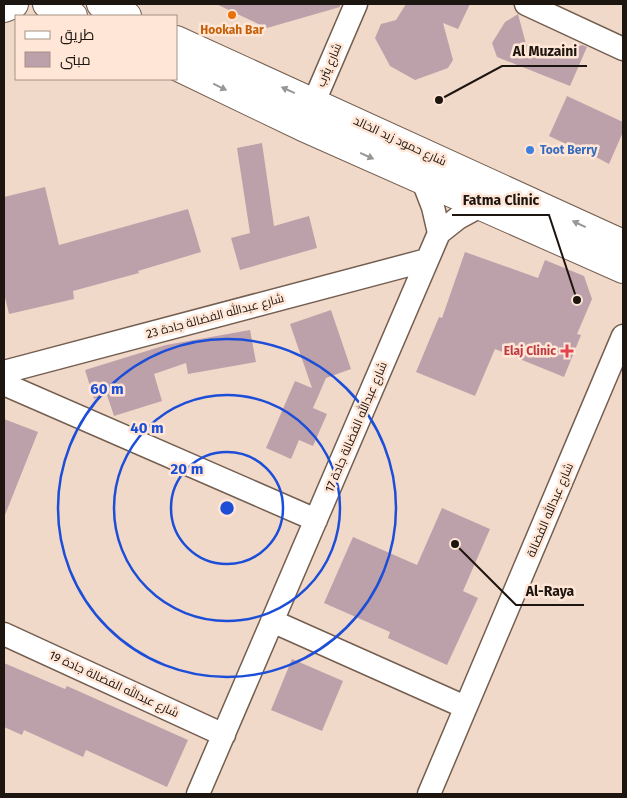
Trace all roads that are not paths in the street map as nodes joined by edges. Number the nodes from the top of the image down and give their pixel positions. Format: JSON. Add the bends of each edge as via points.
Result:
{"nodes":[{"id":1,"x":14,"y":4,"type":"edge"},
{"id":2,"x":47,"y":4,"type":"edge"},
{"id":3,"x":101,"y":4,"type":"edge"},
{"id":4,"x":356,"y":4,"type":"edge"},
{"id":5,"x":526,"y":4,"type":"edge"},
{"id":6,"x":4,"y":8,"type":"edge"},
{"id":7,"x":71,"y":15,"type":"edge"},
{"id":8,"x":125,"y":15,"type":"edge"},
{"id":9,"x":178,"y":41,"type":"edge"},
{"id":10,"x":623,"y":49,"type":"edge"},
{"id":11,"x":178,"y":67,"type":"edge"},
{"id":12,"x":314,"y":101,"type":"junction"},
{"id":13,"x":303,"y":127,"type":"junction"},
{"id":14,"x":423,"y":181,"type":"junction"},
{"id":15,"x":480,"y":206,"type":"junction"},
{"id":16,"x":439,"y":233,"type":"junction"},
{"id":17,"x":623,"y":244,"type":"edge"},
{"id":18,"x":427,"y":260,"type":"junction"},
{"id":19,"x":623,"y":269,"type":"edge"},
{"id":20,"x":623,"y":336,"type":"edge"},
{"id":21,"x":4,"y":372,"type":"edge"},
{"id":22,"x":4,"y":384,"type":"edge"},
{"id":23,"x":316,"y":520,"type":"junction"},
{"id":24,"x":272,"y":621,"type":"junction"},
{"id":25,"x":4,"y":634,"type":"edge"},
{"id":26,"x":465,"y":707,"type":"junction"},
{"id":27,"x":224,"y":735,"type":"junction"},
{"id":28,"x":198,"y":794,"type":"edge"},
{"id":29,"x":429,"y":794,"type":"edge"}],
"edges":[{"from":1,"to":6,"type":"main road"},
{"from":2,"to":7,"type":"main road"},
{"from":3,"to":8,"type":"main road"},
{"from":4,"to":12,"type":"street","name":"شارع يثرب"},
{"from":5,"to":10,"type":"street"},
{"from":12,"to":9,"type":"main road","name":"شارع حمود زيد الخالد","one_way":true},
{"from":11,"to":13,"type":"main road","one_way":true},
{"from":12,"to":13,"type":"street","name":"شارع يثرب"},
{"from":17,"to":12,"type":"main road","name":"شارع حمود زيد الخالد","one_way":true},
{"from":13,"to":14,"type":"main road","one_way":true},
{"from":14,"to":15,"type":"main road"},
{"from":14,"to":16,"type":"street"},
{"from":15,"to":16,"type":"street","name":"شارع عبدالله الفضالة جادة 17"},
{"from":15,"to":19,"type":"main road"},
{"from":16,"to":18,"type":"street","name":"شارع عبدالله الفضالة جادة 17"},
{"from":18,"to":21,"type":"street","name":"شارع عبدالله الفضالة جادة 23"},
{"from":18,"to":23,"type":"street","name":"شارع عبدالله الفضالة جادة 17"},
{"from":20,"to":26,"type":"street","name":"شارع عبدالله الفضالة"},
{"from":22,"to":23,"type":"street"},
{"from":23,"to":24,"type":"street","name":"شارع عبدالله الفضالة جادة 17"},
{"from":24,"to":26,"type":"street"},
{"from":24,"to":27,"type":"street","name":"شارع عبدالله الفضالة جادة 17"},
{"from":25,"to":27,"type":"street","name":"شارع عبدالله الفضالة جادة 19"},
{"from":26,"to":29,"type":"street","name":"شارع عبدالله الفضالة"},
{"from":27,"to":28,"type":"street","name":"شارع عبدالله الفضالة جادة 17"}]}
